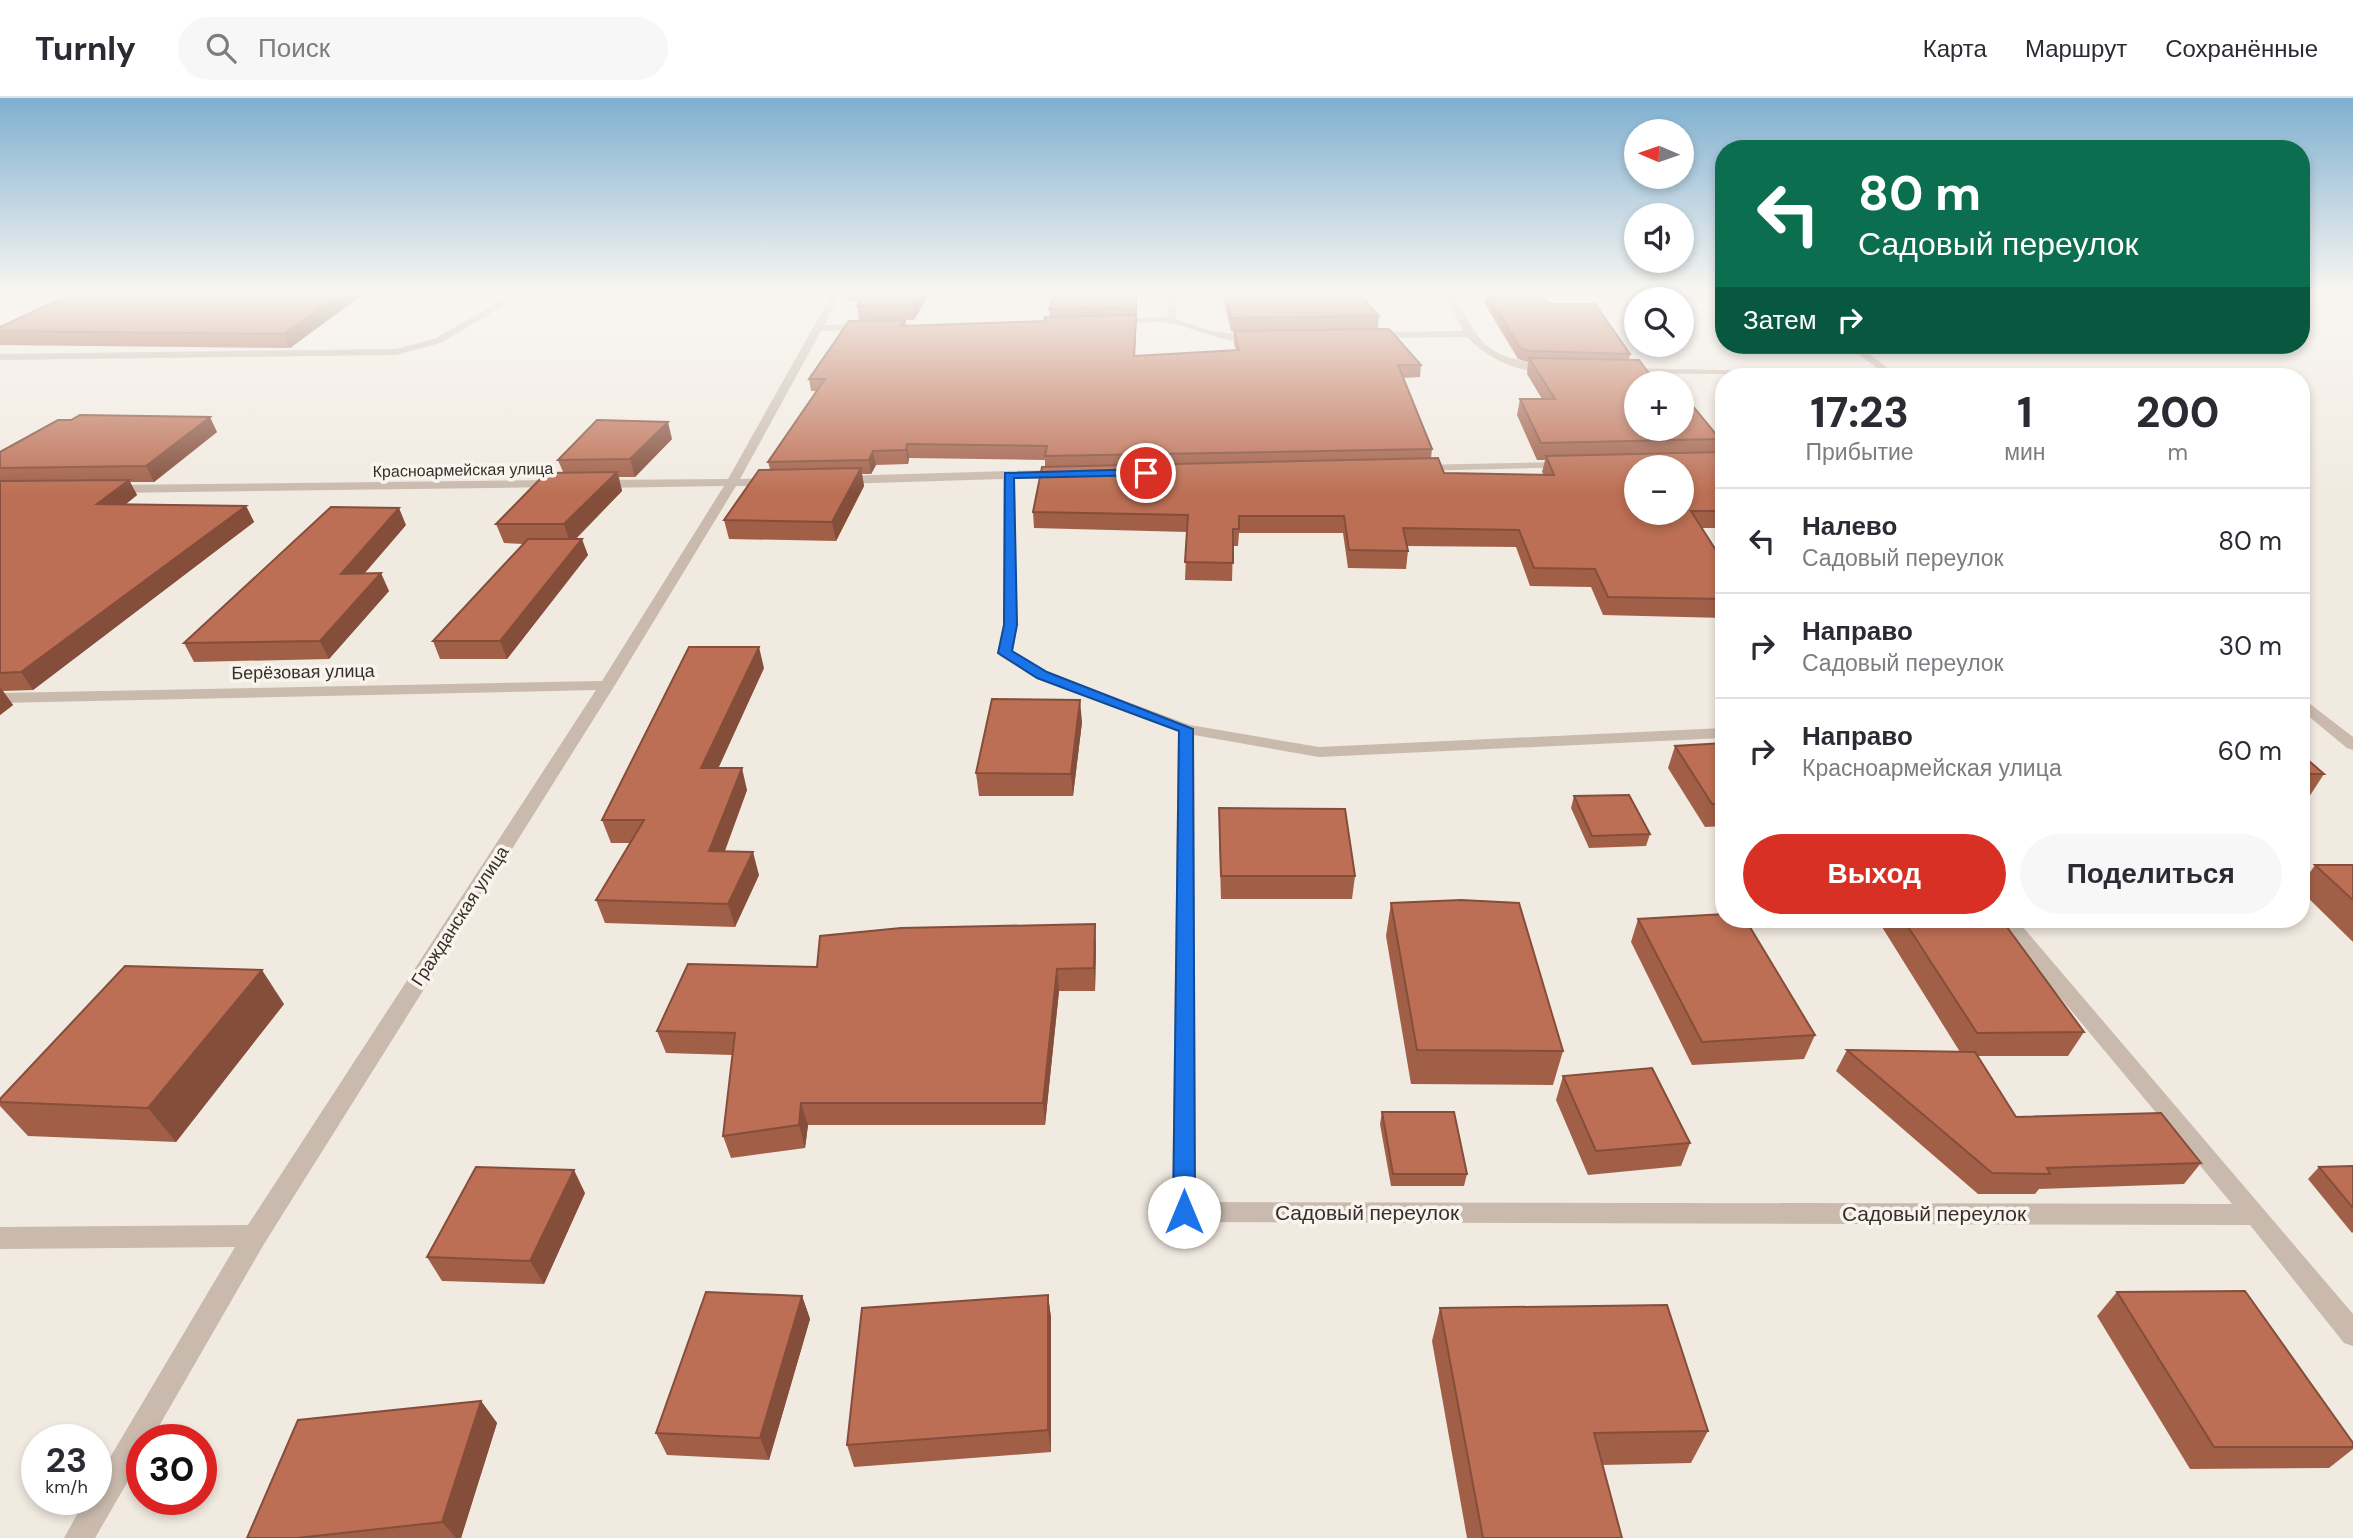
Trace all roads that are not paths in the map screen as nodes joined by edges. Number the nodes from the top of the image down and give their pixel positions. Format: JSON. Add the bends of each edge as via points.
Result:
{"nodes":[{"id":1,"x":803,"y":359,"type":"edge"},
{"id":2,"x":1502,"y":359,"type":"edge"},
{"id":3,"x":1567,"y":369,"type":"edge"},
{"id":4,"x":1609,"y":370,"type":"edge"},
{"id":5,"x":1715,"y":372,"type":"edge"},
{"id":6,"x":1586,"y":464,"type":"edge"},
{"id":7,"x":1407,"y":468,"type":"edge"},
{"id":8,"x":1077,"y":474,"type":"edge"},
{"id":9,"x":1009,"y":475,"type":"junction"},
{"id":10,"x":829,"y":480,"type":"edge"},
{"id":11,"x":788,"y":481,"type":"edge"},
{"id":12,"x":732,"y":483,"type":"junction"},
{"id":13,"x":566,"y":484,"type":"edge"},
{"id":14,"x":580,"y":484,"type":"edge"},
{"id":15,"x":97,"y":489,"type":"edge"},
{"id":16,"x":607,"y":684,"type":"junction"},
{"id":17,"x":0,"y":698,"type":"edge"},
{"id":18,"x":2310,"y":709,"type":"edge"},
{"id":19,"x":1186,"y":729,"type":"junction"},
{"id":20,"x":1715,"y":733,"type":"edge"},
{"id":21,"x":2353,"y":745,"type":"edge"},
{"id":22,"x":2013,"y":928,"type":"edge"},
{"id":23,"x":2256,"y":1215,"type":"junction"},
{"id":24,"x":255,"y":1236,"type":"junction"},
{"id":25,"x":0,"y":1238,"type":"edge"},
{"id":26,"x":2353,"y":1334,"type":"edge"},
{"id":27,"x":79,"y":1538,"type":"edge"}],
"edges":[{"from":1,"to":12,"type":"street","name":"Гражданская улица"},
{"from":2,"to":3,"type":"street","via":[[1525,368]]},
{"from":4,"to":5,"type":"street"},
{"from":6,"to":7,"type":"street"},
{"from":8,"to":9,"type":"street"},
{"from":9,"to":10,"type":"street"},
{"from":9,"to":19,"type":"street","via":[[1010,625],[1005,653],[1042,675]]},
{"from":11,"to":12,"type":"street"},
{"from":12,"to":14,"type":"street"},
{"from":12,"to":16,"type":"street","name":"Гражданская улица"},
{"from":13,"to":15,"type":"street","name":"Красноармейская улица"},
{"from":16,"to":17,"type":"street","name":"Берёзовая улица"},
{"from":16,"to":24,"type":"street","name":"Гражданская улица"},
{"from":18,"to":21,"type":"street"},
{"from":19,"to":20,"type":"street","via":[[1319,752]]},
{"from":19,"to":23,"type":"street","name":"Садовый переулок","via":[[1184,1212]]},
{"from":22,"to":23,"type":"street"},
{"from":23,"to":26,"type":"street"},
{"from":24,"to":25,"type":"street"},
{"from":24,"to":27,"type":"street","name":"Гражданская улица"}]}
